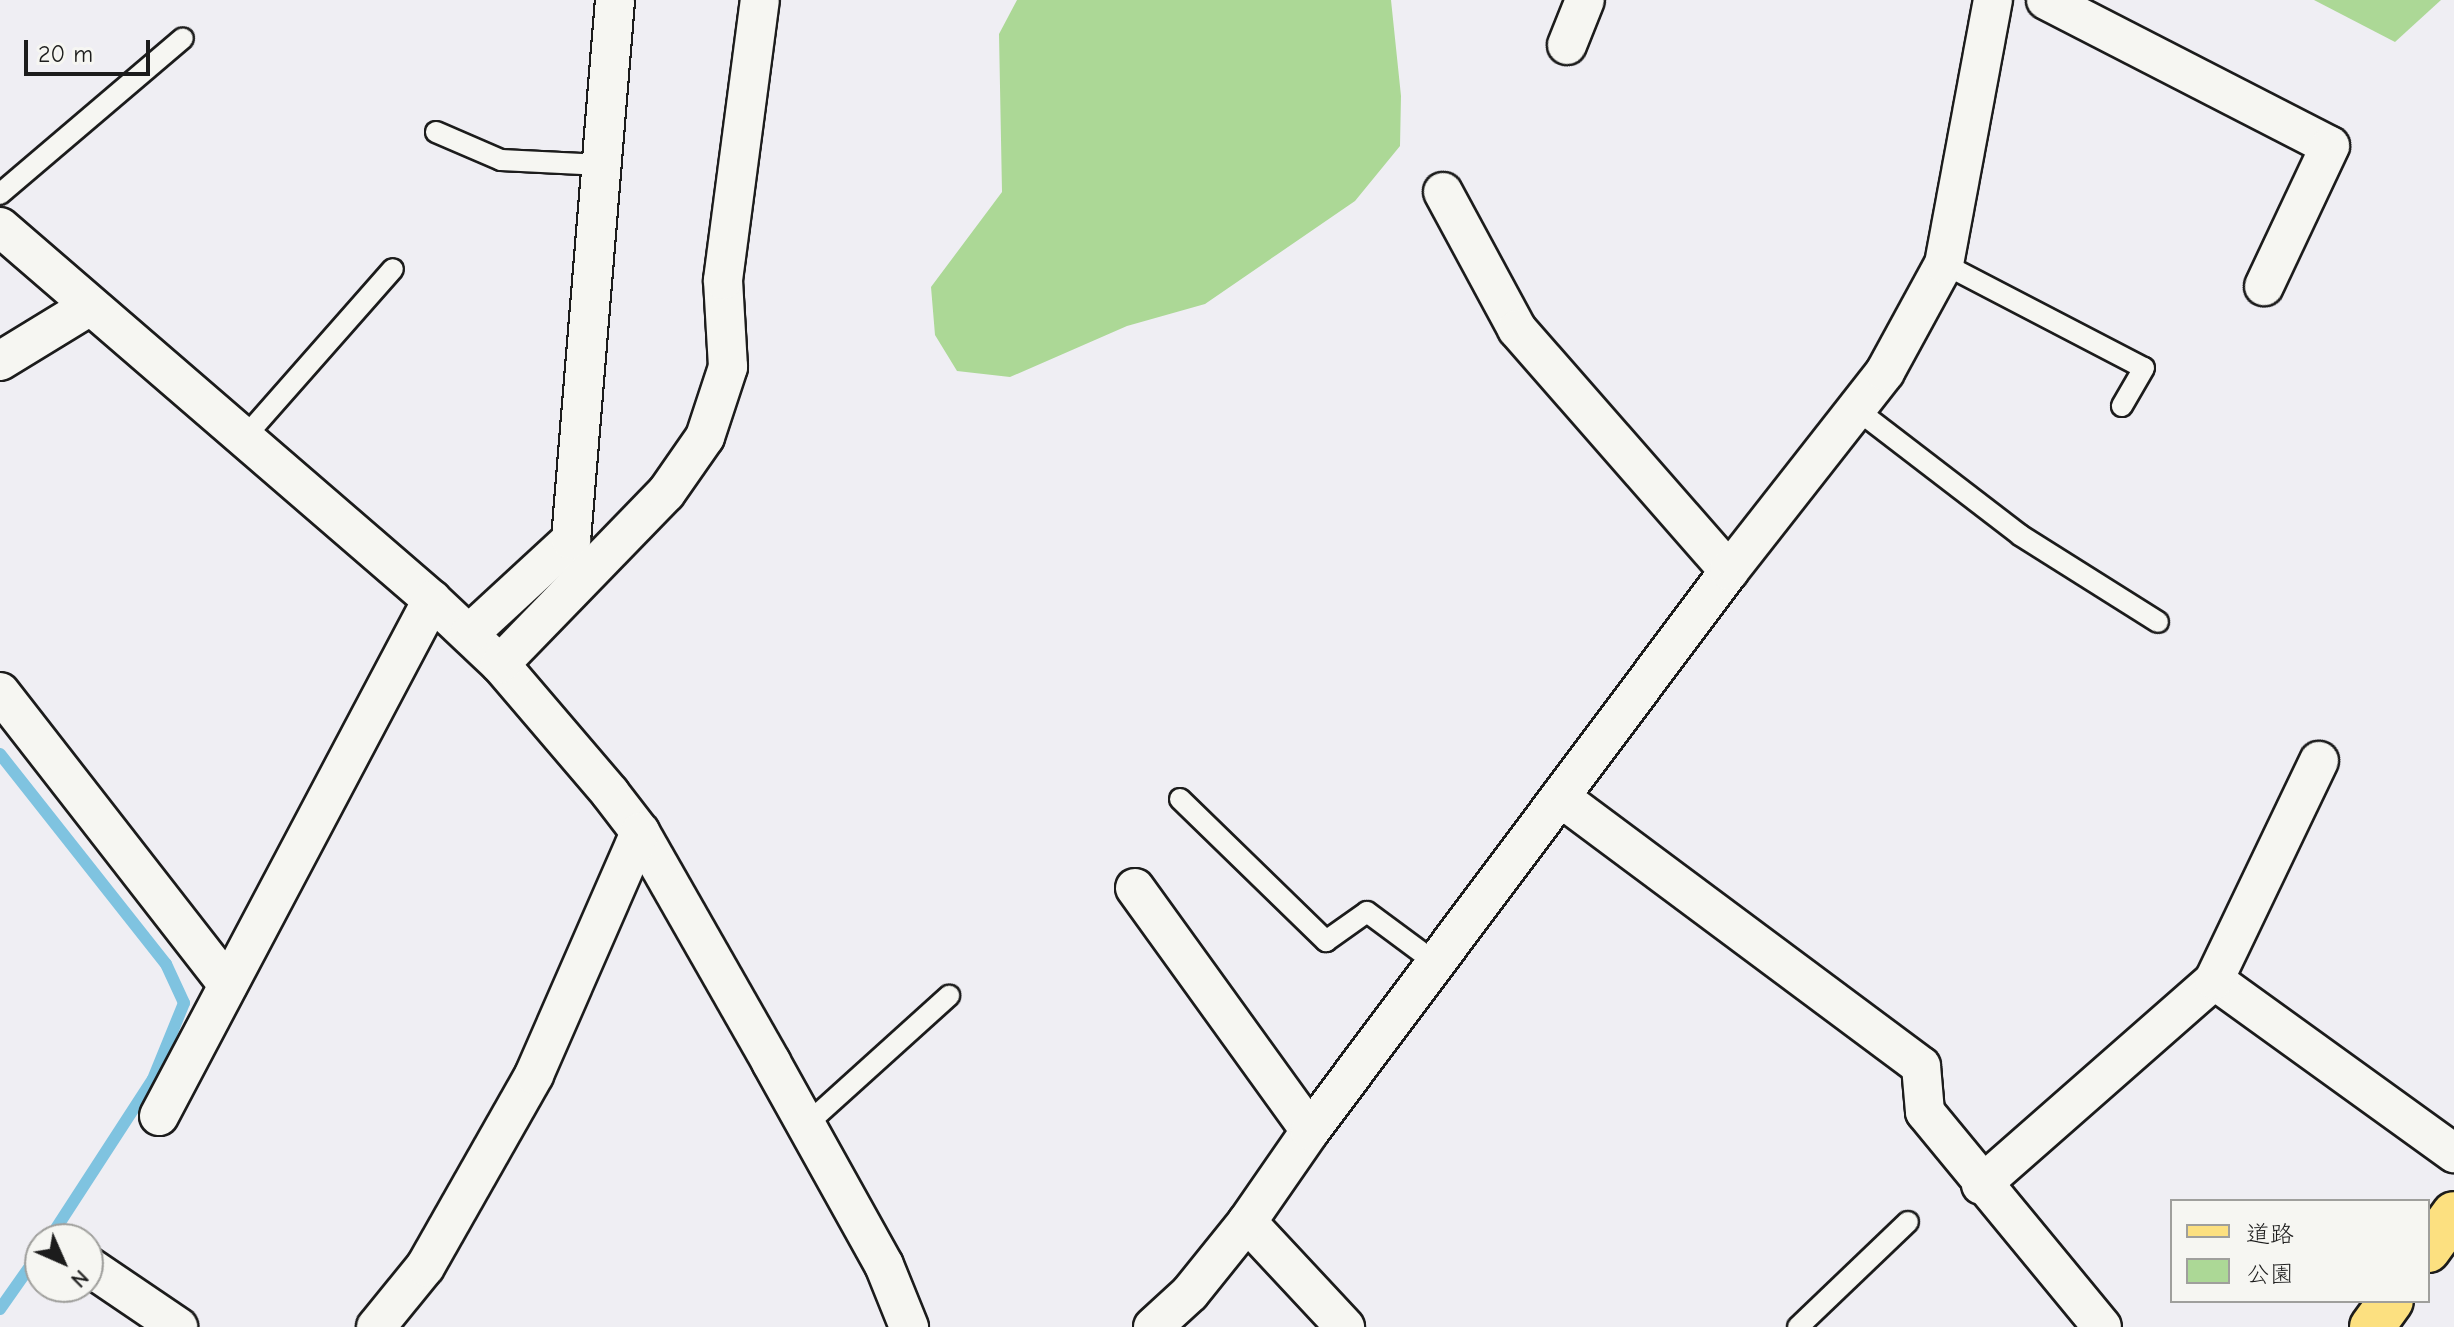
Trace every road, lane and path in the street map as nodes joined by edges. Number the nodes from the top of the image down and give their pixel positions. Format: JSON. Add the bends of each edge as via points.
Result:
{"nodes":[{"id":1,"x":615,"y":0,"type":"edge"},
{"id":2,"x":760,"y":0,"type":"edge"},
{"id":3,"x":1585,"y":0,"type":"edge"},
{"id":4,"x":1993,"y":0,"type":"edge"},
{"id":5,"x":2046,"y":0,"type":"edge"},
{"id":6,"x":183,"y":38,"type":"dead end"},
{"id":7,"x":1567,"y":45,"type":"dead end"},
{"id":8,"x":436,"y":132,"type":"dead end"},
{"id":9,"x":602,"y":165,"type":"junction"},
{"id":10,"x":1443,"y":192,"type":"dead end"},
{"id":11,"x":0,"y":194,"type":"edge"},
{"id":12,"x":0,"y":227,"type":"edge"},
{"id":13,"x":1944,"y":264,"type":"junction"},
{"id":14,"x":393,"y":269,"type":"dead end"},
{"id":15,"x":2264,"y":286,"type":"dead end"},
{"id":16,"x":90,"y":306,"type":"junction"},
{"id":17,"x":0,"y":361,"type":"edge"},
{"id":18,"x":2122,"y":406,"type":"dead end"},
{"id":19,"x":1856,"y":409,"type":"junction"},
{"id":20,"x":244,"y":438,"type":"junction"},
{"id":21,"x":1729,"y":571,"type":"junction"},
{"id":22,"x":432,"y":600,"type":"junction"},
{"id":23,"x":2158,"y":622,"type":"dead end"},
{"id":24,"x":469,"y":634,"type":"junction"},
{"id":25,"x":500,"y":664,"type":"junction"},
{"id":26,"x":0,"y":692,"type":"edge"},
{"id":27,"x":2319,"y":761,"type":"dead end"},
{"id":28,"x":1560,"y":797,"type":"junction"},
{"id":29,"x":1180,"y":799,"type":"dead end"},
{"id":30,"x":640,"y":832,"type":"junction"},
{"id":31,"x":1135,"y":888,"type":"dead end"},
{"id":32,"x":1436,"y":963,"type":"junction"},
{"id":33,"x":2214,"y":980,"type":"junction"},
{"id":34,"x":228,"y":985,"type":"junction"},
{"id":35,"x":949,"y":996,"type":"dead end"},
{"id":36,"x":159,"y":1116,"type":"dead end"},
{"id":37,"x":806,"y":1125,"type":"junction"},
{"id":38,"x":1310,"y":1131,"type":"junction"},
{"id":39,"x":2454,"y":1153,"type":"edge"},
{"id":40,"x":1981,"y":1185,"type":"junction"},
{"id":41,"x":2454,"y":1214,"type":"edge"},
{"id":42,"x":1247,"y":1222,"type":"junction"},
{"id":43,"x":1908,"y":1222,"type":"dead end"},
{"id":44,"x":2430,"y":1247,"type":"edge"},
{"id":45,"x":104,"y":1277,"type":"edge"},
{"id":46,"x":2390,"y":1303,"type":"edge"},
{"id":47,"x":178,"y":1327,"type":"edge"},
{"id":48,"x":376,"y":1327,"type":"edge"},
{"id":49,"x":909,"y":1327,"type":"edge"},
{"id":50,"x":1153,"y":1327,"type":"edge"},
{"id":51,"x":1345,"y":1327,"type":"edge"},
{"id":52,"x":1798,"y":1327,"type":"edge"},
{"id":53,"x":2102,"y":1327,"type":"edge"},
{"id":54,"x":2372,"y":1327,"type":"edge"}],
"edges":[{"from":1,"to":9,"type":"street"},
{"from":2,"to":25,"type":"street","via":[[723,280],[728,367],[705,437],[666,493]]},
{"from":3,"to":7,"type":"street"},
{"from":4,"to":13,"type":"street"},
{"from":5,"to":15,"type":"street","via":[[2330,146]]},
{"from":6,"to":11,"type":"lane"},
{"from":8,"to":9,"type":"lane","via":[[501,160]]},
{"from":9,"to":24,"type":"street","via":[[571,540]]},
{"from":10,"to":21,"type":"street","via":[[1517,329]]},
{"from":12,"to":16,"type":"street"},
{"from":13,"to":18,"type":"lane","via":[[2144,368]]},
{"from":13,"to":19,"type":"street","via":[[1885,372]]},
{"from":14,"to":20,"type":"lane"},
{"from":16,"to":17,"type":"street"},
{"from":16,"to":20,"type":"street"},
{"from":19,"to":21,"type":"street"},
{"from":19,"to":23,"type":"lane","via":[[2020,535]]},
{"from":20,"to":22,"type":"street"},
{"from":21,"to":28,"type":"street"},
{"from":22,"to":24,"type":"street"},
{"from":22,"to":34,"type":"street"},
{"from":24,"to":25,"type":"street"},
{"from":25,"to":30,"type":"street"},
{"from":26,"to":34,"type":"street"},
{"from":27,"to":33,"type":"street"},
{"from":28,"to":32,"type":"street"},
{"from":28,"to":40,"type":"street","via":[[1921,1066],[1925,1112]]},
{"from":29,"to":32,"type":"lane","via":[[1326,941],[1367,912]]},
{"from":30,"to":37,"type":"street"},
{"from":30,"to":48,"type":"street","via":[[534,1075],[425,1267]]},
{"from":31,"to":38,"type":"street"},
{"from":32,"to":38,"type":"street"},
{"from":33,"to":39,"type":"street"},
{"from":33,"to":40,"type":"street"},
{"from":34,"to":36,"type":"street"},
{"from":35,"to":37,"type":"lane"},
{"from":37,"to":49,"type":"street","via":[[884,1265]]},
{"from":38,"to":42,"type":"street"},
{"from":40,"to":53,"type":"street"},
{"from":41,"to":44,"type":"main road"},
{"from":42,"to":50,"type":"street","via":[[1190,1293]]},
{"from":42,"to":51,"type":"street"},
{"from":43,"to":52,"type":"lane"},
{"from":45,"to":47,"type":"street"},
{"from":46,"to":54,"type":"main road"}]}
